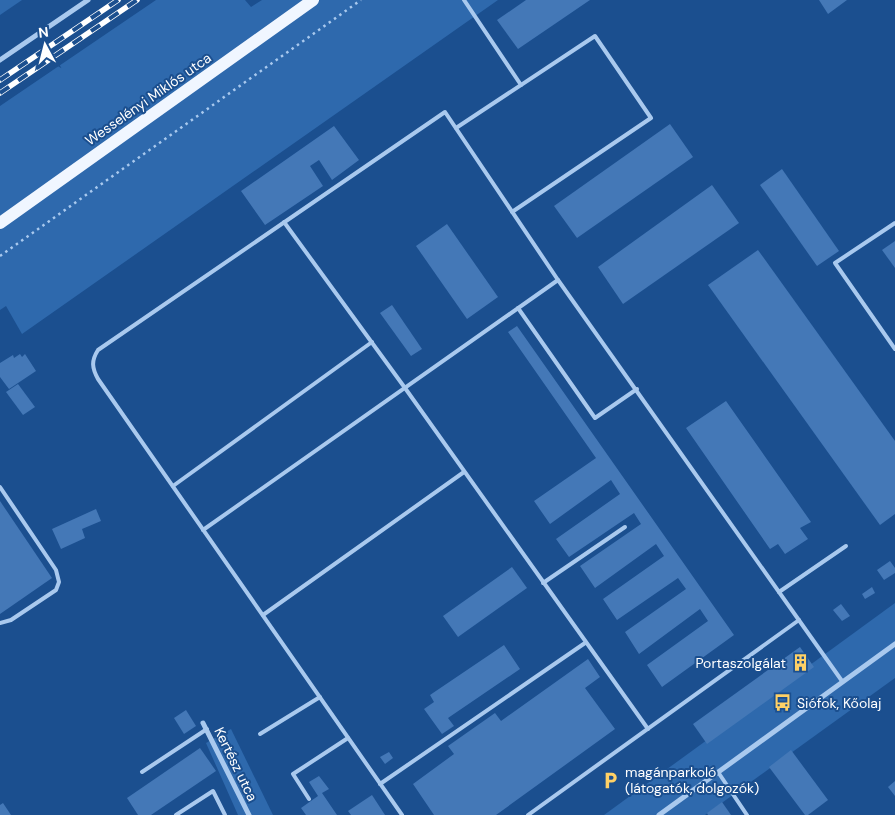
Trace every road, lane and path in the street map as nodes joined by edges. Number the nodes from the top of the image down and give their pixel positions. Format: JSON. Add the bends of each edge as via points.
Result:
{"nodes":[{"id":1,"x":88,"y":0,"type":"edge"},
{"id":2,"x":313,"y":0,"type":"edge"},
{"id":3,"x":361,"y":0,"type":"edge"},
{"id":4,"x":464,"y":0,"type":"edge"},
{"id":5,"x":0,"y":60,"type":"edge"},
{"id":6,"x":521,"y":85,"type":"junction"},
{"id":7,"x":456,"y":128,"type":"junction"},
{"id":8,"x":512,"y":212,"type":"junction"},
{"id":9,"x":284,"y":222,"type":"junction"},
{"id":10,"x":0,"y":223,"type":"edge"},
{"id":11,"x":895,"y":224,"type":"edge"},
{"id":12,"x":0,"y":256,"type":"edge"},
{"id":13,"x":558,"y":280,"type":"junction"},
{"id":14,"x":518,"y":308,"type":"junction"},
{"id":15,"x":372,"y":342,"type":"junction"},
{"id":16,"x":895,"y":350,"type":"edge"},
{"id":17,"x":405,"y":388,"type":"junction"},
{"id":18,"x":636,"y":390,"type":"junction"},
{"id":19,"x":464,"y":472,"type":"junction"},
{"id":20,"x":173,"y":486,"type":"junction"},
{"id":21,"x":0,"y":487,"type":"edge"},
{"id":22,"x":625,"y":528,"type":"dead end"},
{"id":23,"x":204,"y":530,"type":"junction"},
{"id":24,"x":846,"y":546,"type":"dead end"},
{"id":25,"x":543,"y":583,"type":"junction"},
{"id":26,"x":779,"y":592,"type":"junction"},
{"id":27,"x":263,"y":615,"type":"junction"},
{"id":28,"x":799,"y":620,"type":"junction"},
{"id":29,"x":0,"y":623,"type":"edge"},
{"id":30,"x":585,"y":643,"type":"junction"},
{"id":31,"x":895,"y":644,"type":"edge"},
{"id":32,"x":842,"y":681,"type":"junction"},
{"id":33,"x":320,"y":696,"type":"junction"},
{"id":34,"x":203,"y":723,"type":"dead end"},
{"id":35,"x":207,"y":729,"type":"junction"},
{"id":36,"x":648,"y":729,"type":"junction"},
{"id":37,"x":260,"y":734,"type":"dead end"},
{"id":38,"x":348,"y":738,"type":"junction"},
{"id":39,"x":142,"y":772,"type":"dead end"},
{"id":40,"x":718,"y":772,"type":"junction"},
{"id":41,"x":380,"y":784,"type":"junction"},
{"id":42,"x":309,"y":799,"type":"dead end"},
{"id":43,"x":176,"y":815,"type":"edge"},
{"id":44,"x":225,"y":815,"type":"edge"},
{"id":45,"x":249,"y":815,"type":"edge"},
{"id":46,"x":402,"y":815,"type":"edge"},
{"id":47,"x":528,"y":815,"type":"edge"},
{"id":48,"x":659,"y":815,"type":"edge"},
{"id":49,"x":747,"y":815,"type":"edge"}],
"edges":[{"from":1,"to":5,"type":"street"},
{"from":2,"to":10,"type":"main road","name":"Wesselényi Miklós utca"},
{"from":3,"to":12,"type":"path"},
{"from":4,"to":6,"type":"lane"},
{"from":6,"to":7,"type":"lane"},
{"from":6,"to":8,"type":"lane","via":[[595,36],[651,118]]},
{"from":7,"to":8,"type":"lane"},
{"from":7,"to":9,"type":"lane","via":[[445,112]]},
{"from":8,"to":13,"type":"lane"},
{"from":9,"to":15,"type":"lane"},
{"from":9,"to":20,"type":"lane","via":[[98,350],[94,356],[93,370]]},
{"from":11,"to":16,"type":"lane","via":[[835,263]]},
{"from":13,"to":14,"type":"lane"},
{"from":13,"to":18,"type":"lane"},
{"from":14,"to":17,"type":"lane"},
{"from":14,"to":18,"type":"lane","via":[[596,418]]},
{"from":15,"to":17,"type":"lane"},
{"from":15,"to":20,"type":"lane"},
{"from":17,"to":19,"type":"lane"},
{"from":17,"to":23,"type":"lane"},
{"from":18,"to":26,"type":"lane"},
{"from":19,"to":25,"type":"lane"},
{"from":19,"to":27,"type":"lane"},
{"from":20,"to":23,"type":"lane"},
{"from":21,"to":29,"type":"lane","via":[[56,570],[59,582],[56,590],[11,620]]},
{"from":22,"to":25,"type":"lane"},
{"from":23,"to":27,"type":"lane"},
{"from":24,"to":26,"type":"lane"},
{"from":25,"to":30,"type":"lane"},
{"from":26,"to":28,"type":"lane"},
{"from":27,"to":33,"type":"lane"},
{"from":28,"to":32,"type":"lane"},
{"from":28,"to":36,"type":"lane"},
{"from":30,"to":36,"type":"lane"},
{"from":30,"to":41,"type":"lane"},
{"from":31,"to":32,"type":"street"},
{"from":32,"to":40,"type":"street"},
{"from":33,"to":37,"type":"lane"},
{"from":33,"to":38,"type":"lane"},
{"from":34,"to":35,"type":"street","name":"Kertész utca"},
{"from":35,"to":39,"type":"lane"},
{"from":35,"to":45,"type":"street","name":"Kertész utca"},
{"from":36,"to":47,"type":"lane"},
{"from":38,"to":41,"type":"lane"},
{"from":38,"to":42,"type":"lane","via":[[293,774]]},
{"from":40,"to":48,"type":"street"},
{"from":40,"to":49,"type":"lane"},
{"from":41,"to":46,"type":"lane"},
{"from":43,"to":44,"type":"lane","via":[[213,791]]}]}
